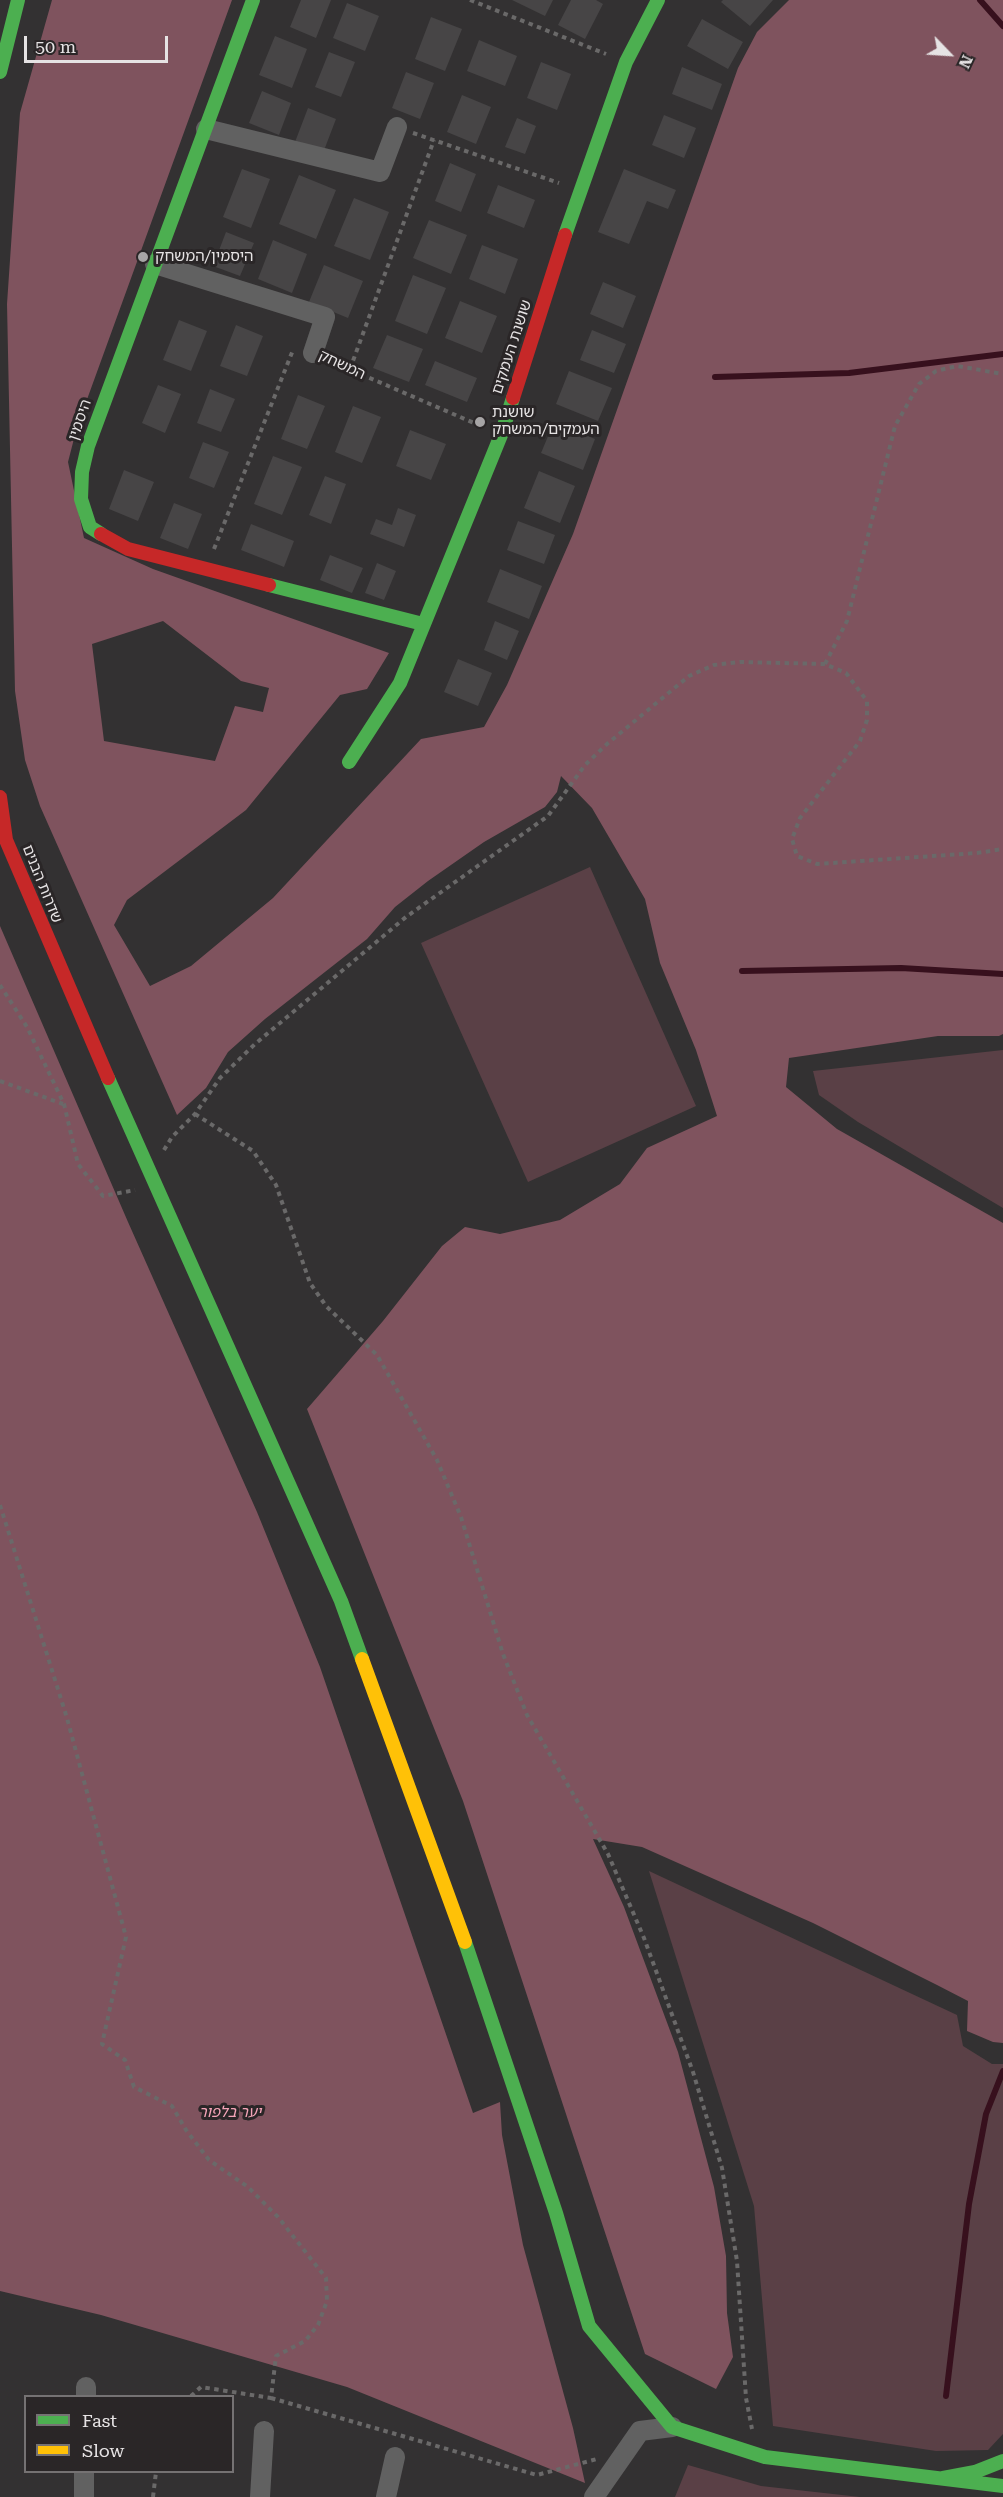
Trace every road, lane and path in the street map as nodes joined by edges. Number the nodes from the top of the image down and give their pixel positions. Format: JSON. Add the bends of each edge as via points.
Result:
{"nodes":[{"id":1,"x":18,"y":0,"type":"edge"},
{"id":2,"x":253,"y":0,"type":"edge"},
{"id":3,"x":470,"y":0,"type":"edge"},
{"id":4,"x":486,"y":0,"type":"edge"},
{"id":5,"x":658,"y":0,"type":"edge"},
{"id":6,"x":483,"y":6,"type":"junction"},
{"id":7,"x":626,"y":62,"type":"junction"},
{"id":8,"x":0,"y":72,"type":"edge"},
{"id":9,"x":397,"y":127,"type":"joint"},
{"id":10,"x":206,"y":129,"type":"junction"},
{"id":11,"x":434,"y":140,"type":"junction"},
{"id":12,"x":580,"y":190,"type":"junction"},
{"id":13,"x":155,"y":264,"type":"junction"},
{"id":14,"x":313,"y":353,"type":"junction"},
{"id":15,"x":350,"y":369,"type":"junction"},
{"id":16,"x":1003,"y":374,"type":"edge"},
{"id":17,"x":501,"y":435,"type":"junction"},
{"id":18,"x":206,"y":568,"type":"junction"},
{"id":19,"x":423,"y":624,"type":"junction"},
{"id":20,"x":825,"y":664,"type":"junction"},
{"id":21,"x":349,"y":762,"type":"dead end"},
{"id":22,"x":0,"y":798,"type":"edge"},
{"id":23,"x":1003,"y":849,"type":"edge"},
{"id":24,"x":0,"y":985,"type":"edge"},
{"id":25,"x":0,"y":1081,"type":"edge"},
{"id":26,"x":64,"y":1104,"type":"junction"},
{"id":27,"x":195,"y":1114,"type":"junction"},
{"id":28,"x":155,"y":1187,"type":"junction"},
{"id":29,"x":0,"y":1505,"type":"edge"},
{"id":30,"x":193,"y":2395,"type":"edge"},
{"id":31,"x":271,"y":2398,"type":"junction"},
{"id":32,"x":672,"y":2427,"type":"junction"},
{"id":33,"x":264,"y":2431,"type":"dead end"},
{"id":34,"x":625,"y":2451,"type":"junction"},
{"id":35,"x":395,"y":2457,"type":"dead end"},
{"id":36,"x":765,"y":2457,"type":"junction"},
{"id":37,"x":1003,"y":2462,"type":"edge"},
{"id":38,"x":84,"y":2473,"type":"edge"},
{"id":39,"x":156,"y":2473,"type":"edge"},
{"id":40,"x":942,"y":2478,"type":"junction"},
{"id":41,"x":1003,"y":2486,"type":"edge"},
{"id":42,"x":84,"y":2497,"type":"edge"},
{"id":43,"x":153,"y":2497,"type":"edge"},
{"id":44,"x":260,"y":2497,"type":"edge"},
{"id":45,"x":386,"y":2497,"type":"edge"},
{"id":46,"x":594,"y":2497,"type":"edge"}],
"edges":[{"from":1,"to":8,"type":"main road"},
{"from":2,"to":10,"type":"main road","name":"היסמין"},
{"from":3,"to":6,"type":"path"},
{"from":4,"to":6,"type":"path"},
{"from":5,"to":7,"type":"main road","name":"שושנת העמקים"},
{"from":6,"to":7,"type":"path"},
{"from":7,"to":12,"type":"main road","name":"שושנת העמקים"},
{"from":9,"to":10,"type":"street","via":[[380,172]]},
{"from":9,"to":11,"type":"path"},
{"from":10,"to":13,"type":"main road","name":"היסמין"},
{"from":11,"to":12,"type":"path"},
{"from":11,"to":15,"type":"path"},
{"from":12,"to":17,"type":"main road","name":"שושנת העמקים"},
{"from":13,"to":14,"type":"street","name":"המשחק","via":[[325,317]]},
{"from":13,"to":18,"type":"main road","name":"היסמין","via":[[88,446],[81,499],[90,527],[108,539],[128,549]]},
{"from":14,"to":15,"type":"path","name":"המשחק"},
{"from":14,"to":18,"type":"path","via":[[295,346]]},
{"from":15,"to":17,"type":"path","name":"המשחק"},
{"from":16,"to":20,"type":"path","via":[[957,366],[936,371],[919,384],[895,426],[847,621]]},
{"from":17,"to":19,"type":"main road","name":"שושנת העמקים"},
{"from":18,"to":19,"type":"main road","name":"היסמין"},
{"from":19,"to":21,"type":"main road","name":"שושנת העמקים","via":[[400,683]]},
{"from":20,"to":23,"type":"path","via":[[846,673],[867,701],[867,720],[860,741],[800,818],[792,839],[797,856],[817,864]]},
{"from":20,"to":27,"type":"path","via":[[740,662],[714,665],[689,676],[585,765],[548,816],[406,917],[255,1044],[220,1078]]},
{"from":22,"to":28,"type":"main road","name":"שדרות הבנים","via":[[6,840]]},
{"from":24,"to":26,"type":"path","via":[[27,1027]]},
{"from":25,"to":26,"type":"path"},
{"from":26,"to":28,"type":"path","via":[[78,1164],[103,1196]]},
{"from":27,"to":28,"type":"path","via":[[172,1137],[160,1158]]},
{"from":27,"to":36,"type":"path","via":[[253,1150],[276,1185],[310,1283],[326,1306],[377,1355],[437,1460],[461,1517],[503,1654],[527,1715],[608,1854],[644,1938],[693,2072],[722,2168],[737,2261],[746,2398],[753,2430]]},
{"from":28,"to":32,"type":"main road","name":"שדרות הבנים","via":[[341,1601],[499,2040],[589,2326]]},
{"from":29,"to":31,"type":"path","via":[[67,1718],[126,1937],[102,2044],[125,2060],[134,2086],[172,2106],[209,2160],[248,2187],[278,2217],[326,2278],[327,2301],[318,2325],[305,2341],[276,2356]]},
{"from":30,"to":31,"type":"path","via":[[201,2387]]},
{"from":31,"to":34,"type":"path","via":[[537,2475]]},
{"from":32,"to":34,"type":"street","via":[[640,2431]]},
{"from":32,"to":36,"type":"main road"},
{"from":33,"to":44,"type":"street"},
{"from":34,"to":46,"type":"street"},
{"from":35,"to":45,"type":"street"},
{"from":36,"to":40,"type":"main road"},
{"from":37,"to":40,"type":"main road"},
{"from":38,"to":42,"type":"street"},
{"from":39,"to":43,"type":"path"},
{"from":40,"to":41,"type":"main road"}]}
